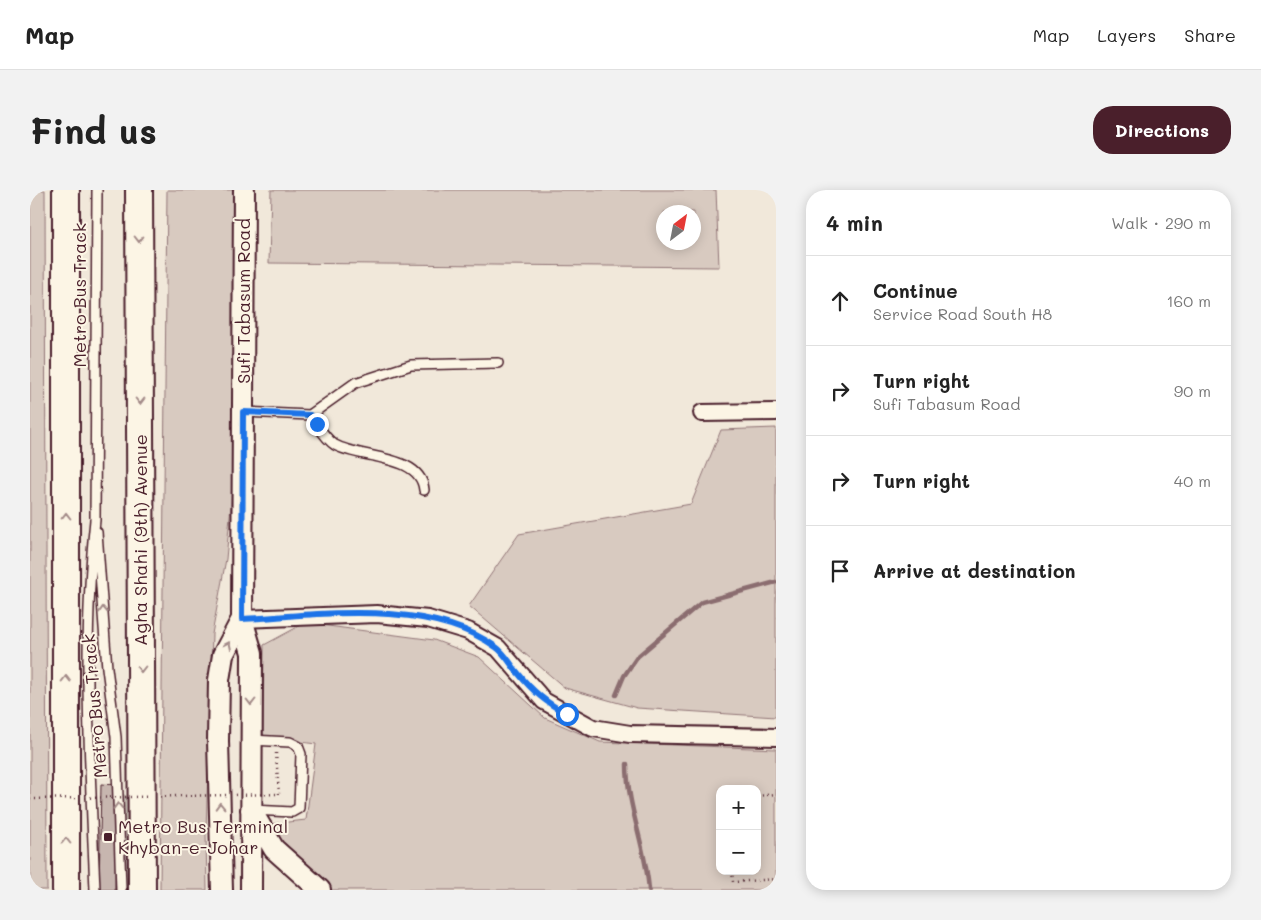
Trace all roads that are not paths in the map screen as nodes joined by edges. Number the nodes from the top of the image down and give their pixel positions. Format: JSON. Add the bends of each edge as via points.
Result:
{"nodes":[{"id":1,"x":66,"y":190,"type":"edge"},
{"id":2,"x":97,"y":190,"type":"edge"},
{"id":3,"x":139,"y":190,"type":"edge"},
{"id":4,"x":244,"y":190,"type":"edge"},
{"id":5,"x":498,"y":363,"type":"dead end"},
{"id":6,"x":243,"y":412,"type":"junction"},
{"id":7,"x":776,"y":412,"type":"edge"},
{"id":8,"x":702,"y":413,"type":"dead end"},
{"id":9,"x":310,"y":415,"type":"junction"},
{"id":10,"x":424,"y":490,"type":"dead end"},
{"id":11,"x":95,"y":520,"type":"junction"},
{"id":12,"x":242,"y":619,"type":"junction"},
{"id":13,"x":776,"y":737,"type":"edge"},
{"id":14,"x":251,"y":740,"type":"junction"},
{"id":15,"x":250,"y":810,"type":"junction"},
{"id":16,"x":66,"y":890,"type":"edge"},
{"id":17,"x":95,"y":890,"type":"edge"},
{"id":18,"x":122,"y":890,"type":"edge"},
{"id":19,"x":142,"y":890,"type":"edge"},
{"id":20,"x":222,"y":890,"type":"edge"},
{"id":21,"x":251,"y":890,"type":"edge"},
{"id":22,"x":320,"y":890,"type":"edge"}],
"edges":[{"from":16,"to":1,"type":"main road","one_way":true},
{"from":2,"to":11,"type":"lane","name":"Metro Bus Track"},
{"from":3,"to":19,"type":"main road","name":"Agha Shahi (9th) Avenue","one_way":true},
{"from":4,"to":6,"type":"street","name":"Sufi Tabasum Road"},
{"from":5,"to":9,"type":"lane","via":[[410,365],[355,383]]},
{"from":6,"to":9,"type":"lane"},
{"from":6,"to":12,"type":"street","name":"Sufi Tabasum Road"},
{"from":7,"to":8,"type":"street"},
{"from":9,"to":10,"type":"lane","via":[[333,444],[400,462],[422,478]]},
{"from":11,"to":17,"type":"lane","name":"Metro Bus Track","via":[[90,568],[87,706]]},
{"from":18,"to":11,"type":"lane","name":"Metro Bus Track","one_way":true,"via":[[116,737]]},
{"from":12,"to":13,"type":"street","via":[[377,614],[428,619],[468,631],[498,648],[544,701],[593,728],[630,734]]},
{"from":12,"to":14,"type":"street","name":"Sufi Tabasum Road","one_way":true,"via":[[252,653]]},
{"from":20,"to":12,"type":"street","one_way":true,"via":[[219,680],[223,655]]},
{"from":14,"to":15,"type":"street","name":"Sufi Tabasum Road"},
{"from":14,"to":15,"type":"lane","via":[[290,742],[300,749],[301,805],[292,812]]},
{"from":15,"to":21,"type":"street","name":"Sufi Tabasum Road"},
{"from":15,"to":22,"type":"street","via":[[274,849]]}]}
